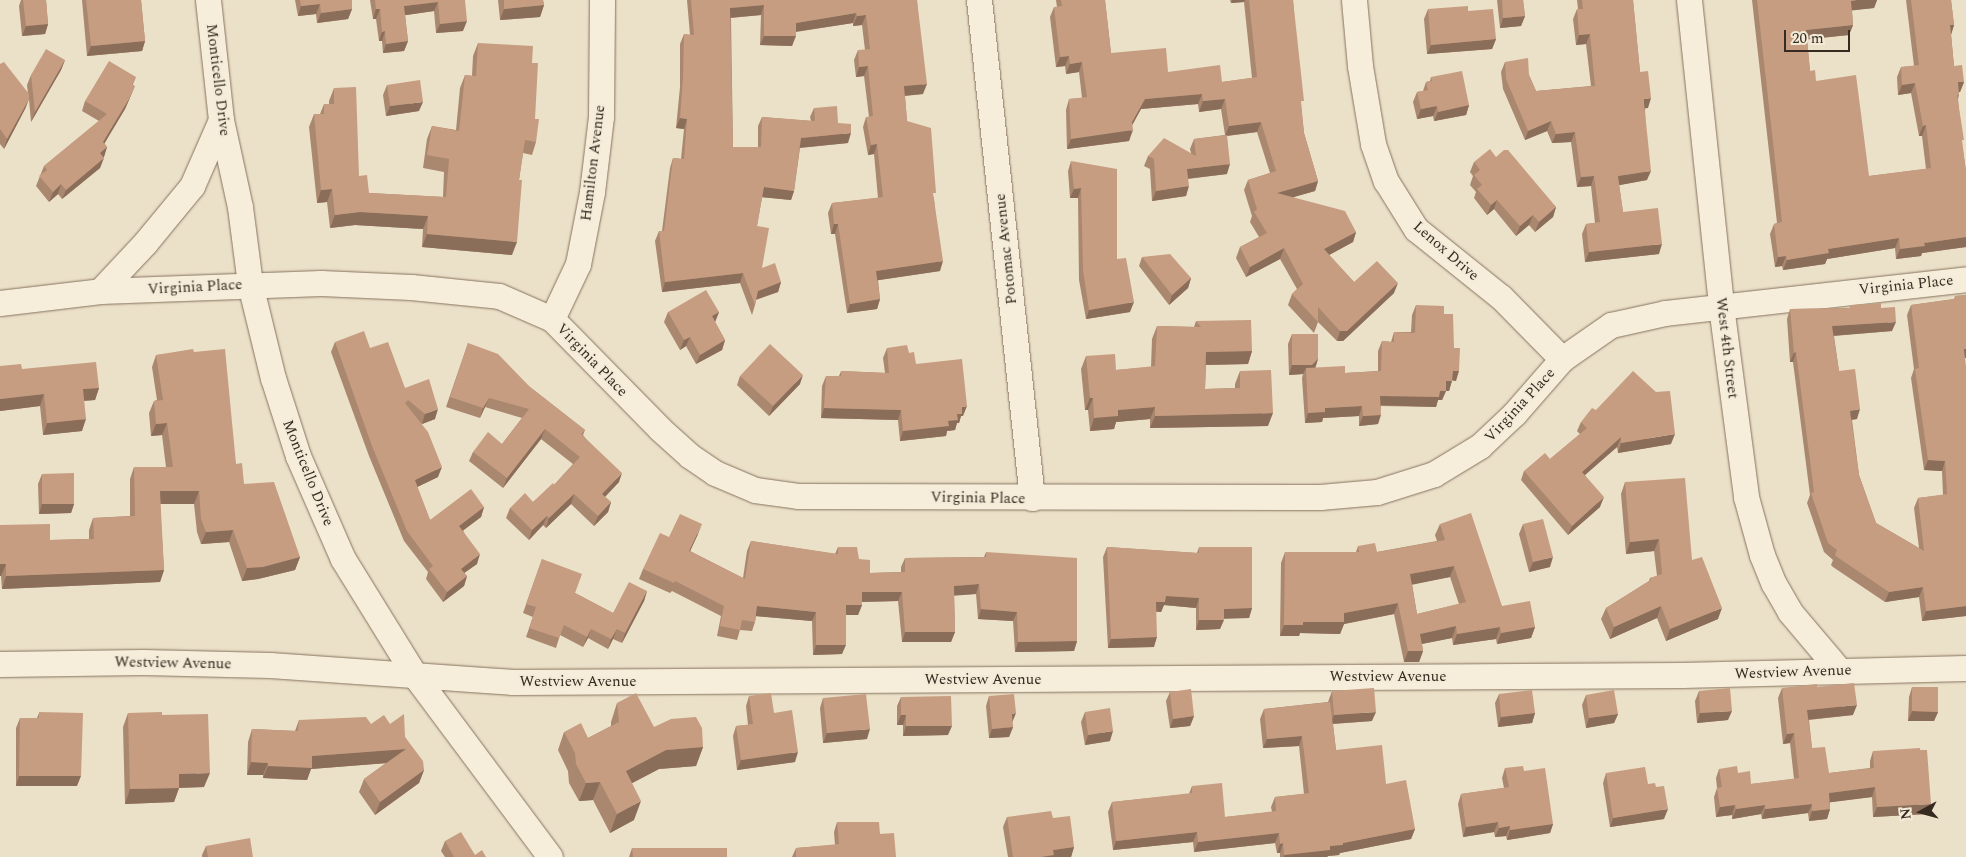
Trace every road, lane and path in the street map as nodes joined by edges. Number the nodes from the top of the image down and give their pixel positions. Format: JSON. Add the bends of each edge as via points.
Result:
{"nodes":[{"id":1,"x":208,"y":0,"type":"edge"},
{"id":2,"x":602,"y":0,"type":"edge"},
{"id":3,"x":979,"y":0,"type":"edge"},
{"id":4,"x":1354,"y":0,"type":"edge"},
{"id":5,"x":1689,"y":0,"type":"edge"},
{"id":6,"x":222,"y":120,"type":"junction"},
{"id":7,"x":1966,"y":278,"type":"edge"},
{"id":8,"x":250,"y":284,"type":"junction"},
{"id":9,"x":100,"y":291,"type":"junction"},
{"id":10,"x":0,"y":303,"type":"edge"},
{"id":11,"x":1721,"y":306,"type":"junction"},
{"id":12,"x":552,"y":319,"type":"junction"},
{"id":13,"x":1562,"y":359,"type":"junction"},
{"id":14,"x":1032,"y":498,"type":"junction"},
{"id":15,"x":0,"y":664,"type":"edge"},
{"id":16,"x":1966,"y":668,"type":"edge"},
{"id":17,"x":1839,"y":670,"type":"junction"},
{"id":18,"x":416,"y":677,"type":"junction"},
{"id":19,"x":550,"y":857,"type":"edge"}],
"edges":[{"from":1,"to":6,"type":"street","name":"Monticello Drive"},
{"from":2,"to":12,"type":"street","name":"Hamilton Avenue","via":[[601,117],[592,192],[578,264]]},
{"from":3,"to":14,"type":"street","name":"Potomac Avenue"},
{"from":4,"to":13,"type":"street","name":"Lenox Drive","via":[[1360,66],[1373,144],[1386,181],[1416,229],[1501,297]]},
{"from":5,"to":11,"type":"street","name":"West 4th Street"},
{"from":6,"to":8,"type":"street","name":"Monticello Drive","via":[[240,207]]},
{"from":6,"to":9,"type":"street","via":[[192,186]]},
{"from":7,"to":11,"type":"street","name":"Virginia Place"},
{"from":8,"to":9,"type":"street","name":"Virginia Place"},
{"from":8,"to":12,"type":"street","name":"Virginia Place","via":[[411,287],[499,296]]},
{"from":8,"to":18,"type":"street","name":"Monticello Drive","via":[[273,378],[298,456],[343,559]]},
{"from":9,"to":10,"type":"street","name":"Virginia Place"},
{"from":11,"to":13,"type":"street","name":"Virginia Place","via":[[1665,313],[1610,325]]},
{"from":11,"to":17,"type":"street","name":"West 4th Street","via":[[1746,497],[1762,556],[1790,612]]},
{"from":12,"to":14,"type":"street","name":"Virginia Place","via":[[690,456],[715,473],[754,490],[798,496]]},
{"from":13,"to":14,"type":"street","name":"Virginia Place","via":[[1514,414],[1480,446],[1434,474],[1377,492],[1320,497]]},
{"from":15,"to":18,"type":"street","name":"Westview Avenue","via":[[143,662],[270,665]]},
{"from":16,"to":17,"type":"street","name":"Westview Avenue"},
{"from":17,"to":18,"type":"street","name":"Westview Avenue","via":[[1671,676],[524,682]]},
{"from":18,"to":19,"type":"street","name":"Monticello Drive"}]}
